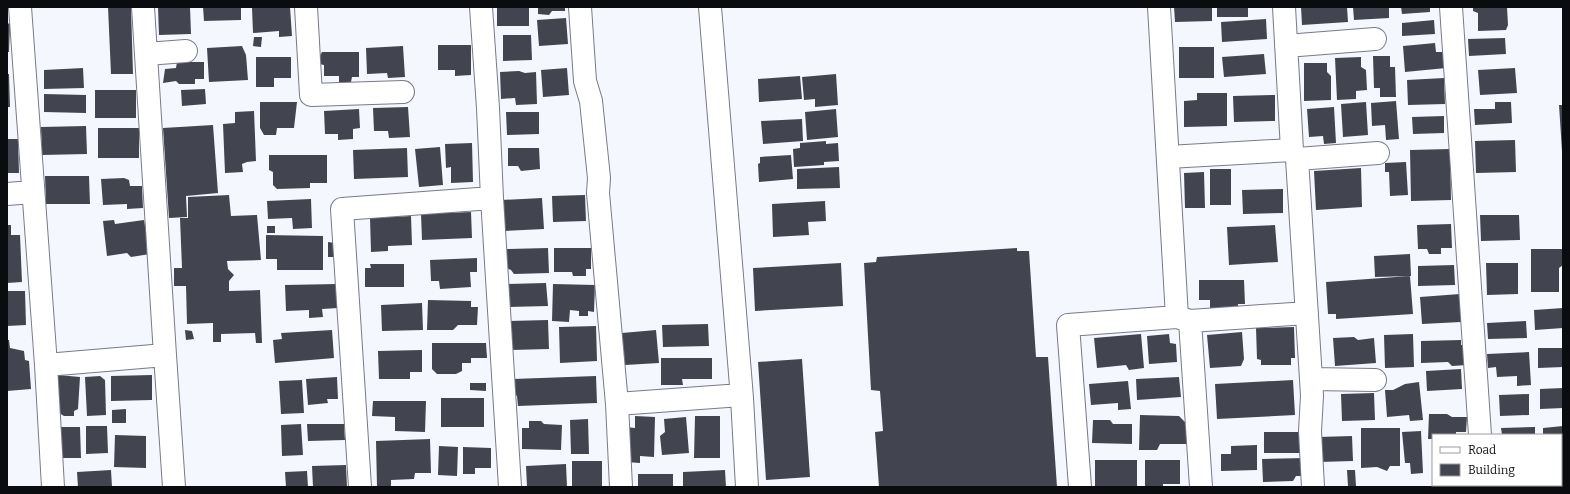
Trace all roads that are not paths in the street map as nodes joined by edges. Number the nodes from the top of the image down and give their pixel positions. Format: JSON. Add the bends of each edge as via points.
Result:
{"nodes":[{"id":1,"x":20,"y":7,"type":"edge"},
{"id":2,"x":143,"y":7,"type":"edge"},
{"id":3,"x":306,"y":7,"type":"edge"},
{"id":4,"x":481,"y":7,"type":"edge"},
{"id":5,"x":580,"y":7,"type":"edge"},
{"id":6,"x":710,"y":7,"type":"edge"},
{"id":7,"x":1159,"y":7,"type":"edge"},
{"id":8,"x":1284,"y":7,"type":"edge"},
{"id":9,"x":1451,"y":7,"type":"edge"},
{"id":10,"x":1375,"y":39,"type":"dead end"},
{"id":11,"x":1286,"y":46,"type":"junction"},
{"id":12,"x":186,"y":51,"type":"dead end"},
{"id":13,"x":146,"y":54,"type":"junction"},
{"id":14,"x":403,"y":92,"type":"dead end"},
{"id":15,"x":1378,"y":153,"type":"dead end"},
{"id":16,"x":1294,"y":155,"type":"junction"},
{"id":17,"x":1168,"y":157,"type":"junction"},
{"id":18,"x":32,"y":192,"type":"junction"},
{"id":19,"x":7,"y":194,"type":"edge"},
{"id":20,"x":492,"y":198,"type":"junction"},
{"id":21,"x":1307,"y":314,"type":"junction"},
{"id":22,"x":1183,"y":319,"type":"junction"},
{"id":23,"x":165,"y":355,"type":"junction"},
{"id":24,"x":46,"y":365,"type":"junction"},
{"id":25,"x":1311,"y":380,"type":"junction"},
{"id":26,"x":1375,"y":380,"type":"dead end"},
{"id":27,"x":741,"y":395,"type":"junction"},
{"id":28,"x":617,"y":404,"type":"junction"},
{"id":29,"x":1480,"y":434,"type":"edge"},
{"id":30,"x":53,"y":487,"type":"edge"},
{"id":31,"x":174,"y":487,"type":"edge"},
{"id":32,"x":360,"y":487,"type":"edge"},
{"id":33,"x":510,"y":487,"type":"edge"},
{"id":34,"x":621,"y":487,"type":"edge"},
{"id":35,"x":747,"y":487,"type":"edge"},
{"id":36,"x":1080,"y":487,"type":"edge"},
{"id":37,"x":1200,"y":487,"type":"edge"},
{"id":38,"x":1313,"y":487,"type":"edge"}],
"edges":[{"from":1,"to":18,"type":"street"},
{"from":2,"to":13,"type":"street"},
{"from":3,"to":14,"type":"street","via":[[311,95]]},
{"from":4,"to":20,"type":"street"},
{"from":5,"to":28,"type":"street","via":[[585,81],[591,100],[599,178],[598,193]]},
{"from":6,"to":27,"type":"street"},
{"from":7,"to":17,"type":"street"},
{"from":8,"to":11,"type":"street"},
{"from":9,"to":29,"type":"street"},
{"from":10,"to":11,"type":"street"},
{"from":11,"to":16,"type":"street"},
{"from":12,"to":13,"type":"street"},
{"from":13,"to":23,"type":"street"},
{"from":15,"to":16,"type":"street"},
{"from":16,"to":17,"type":"street"},
{"from":16,"to":21,"type":"street"},
{"from":17,"to":22,"type":"street"},
{"from":18,"to":19,"type":"street"},
{"from":18,"to":24,"type":"street"},
{"from":20,"to":32,"type":"street","via":[[342,209]]},
{"from":20,"to":33,"type":"street"},
{"from":21,"to":22,"type":"street"},
{"from":21,"to":25,"type":"street"},
{"from":22,"to":36,"type":"street","via":[[1068,325]]},
{"from":22,"to":37,"type":"street"},
{"from":23,"to":24,"type":"street"},
{"from":23,"to":31,"type":"street"},
{"from":24,"to":30,"type":"street"},
{"from":25,"to":26,"type":"street"},
{"from":25,"to":38,"type":"street"},
{"from":27,"to":28,"type":"street"},
{"from":27,"to":35,"type":"street"},
{"from":28,"to":34,"type":"street"}]}
